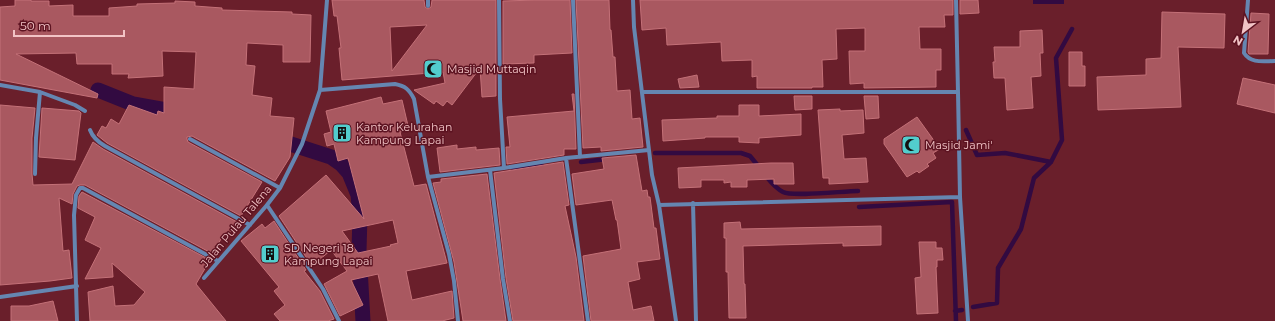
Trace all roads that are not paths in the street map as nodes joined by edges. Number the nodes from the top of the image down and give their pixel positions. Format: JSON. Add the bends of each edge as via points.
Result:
{"nodes":[{"id":1,"x":327,"y":0,"type":"edge"},
{"id":2,"x":428,"y":0,"type":"edge"},
{"id":3,"x":499,"y":0,"type":"edge"},
{"id":4,"x":573,"y":0,"type":"edge"},
{"id":5,"x":633,"y":0,"type":"edge"},
{"id":6,"x":956,"y":0,"type":"edge"},
{"id":7,"x":1248,"y":0,"type":"edge"},
{"id":8,"x":428,"y":6,"type":"dead end"},
{"id":9,"x":1275,"y":61,"type":"edge"},
{"id":10,"x":0,"y":85,"type":"edge"},
{"id":11,"x":320,"y":90,"type":"junction"},
{"id":12,"x":40,"y":92,"type":"junction"},
{"id":13,"x":643,"y":92,"type":"junction"},
{"id":14,"x":958,"y":92,"type":"junction"},
{"id":15,"x":85,"y":111,"type":"dead end"},
{"id":16,"x":90,"y":130,"type":"dead end"},
{"id":17,"x":190,"y":139,"type":"dead end"},
{"id":18,"x":649,"y":150,"type":"junction"},
{"id":19,"x":580,"y":157,"type":"junction"},
{"id":20,"x":566,"y":158,"type":"junction"},
{"id":21,"x":504,"y":168,"type":"junction"},
{"id":22,"x":490,"y":170,"type":"junction"},
{"id":23,"x":35,"y":174,"type":"dead end"},
{"id":24,"x":428,"y":177,"type":"junction"},
{"id":25,"x":280,"y":188,"type":"junction"},
{"id":26,"x":960,"y":197,"type":"junction"},
{"id":27,"x":693,"y":203,"type":"junction"},
{"id":28,"x":659,"y":204,"type":"junction"},
{"id":29,"x":267,"y":205,"type":"junction"},
{"id":30,"x":250,"y":225,"type":"junction"},
{"id":31,"x":218,"y":261,"type":"junction"},
{"id":32,"x":204,"y":278,"type":"dead end"},
{"id":33,"x":77,"y":286,"type":"junction"},
{"id":34,"x":0,"y":297,"type":"edge"},
{"id":35,"x":77,"y":321,"type":"edge"},
{"id":36,"x":339,"y":321,"type":"edge"},
{"id":37,"x":458,"y":321,"type":"edge"},
{"id":38,"x":510,"y":321,"type":"edge"},
{"id":39,"x":588,"y":321,"type":"edge"},
{"id":40,"x":676,"y":321,"type":"edge"},
{"id":41,"x":696,"y":321,"type":"edge"},
{"id":42,"x":968,"y":321,"type":"edge"}],
"edges":[{"from":1,"to":11,"type":"street"},
{"from":2,"to":8,"type":"street"},
{"from":3,"to":21,"type":"street"},
{"from":4,"to":19,"type":"street"},
{"from":5,"to":13,"type":"street"},
{"from":6,"to":14,"type":"street"},
{"from":7,"to":9,"type":"street","via":[[1244,53],[1252,61]]},
{"from":10,"to":12,"type":"street"},
{"from":11,"to":24,"type":"street","via":[[386,84],[404,86],[414,99]]},
{"from":11,"to":25,"type":"street","name":"Jalan Pulau Talena","via":[[302,144]]},
{"from":12,"to":15,"type":"street"},
{"from":12,"to":23,"type":"street"},
{"from":13,"to":14,"type":"street"},
{"from":13,"to":18,"type":"street"},
{"from":14,"to":26,"type":"street"},
{"from":16,"to":30,"type":"street","via":[[98,141]]},
{"from":17,"to":25,"type":"street"},
{"from":18,"to":19,"type":"street"},
{"from":18,"to":28,"type":"street"},
{"from":19,"to":20,"type":"street"},
{"from":20,"to":21,"type":"street"},
{"from":20,"to":39,"type":"street"},
{"from":21,"to":22,"type":"street"},
{"from":22,"to":24,"type":"street"},
{"from":22,"to":38,"type":"street"},
{"from":24,"to":37,"type":"street","via":[[450,261]]},
{"from":25,"to":29,"type":"street","name":"Jalan Pulau Talena"},
{"from":26,"to":27,"type":"street"},
{"from":26,"to":42,"type":"street"},
{"from":27,"to":28,"type":"street"},
{"from":27,"to":41,"type":"street"},
{"from":28,"to":40,"type":"street"},
{"from":29,"to":30,"type":"street","name":"Jalan Pulau Talena"},
{"from":29,"to":36,"type":"street","via":[[323,289]]},
{"from":30,"to":31,"type":"street","name":"Jalan Pulau Talena"},
{"from":31,"to":32,"type":"street","name":"Jalan Pulau Talena"},
{"from":31,"to":33,"type":"street","via":[[80,188],[76,195],[74,215]]},
{"from":33,"to":34,"type":"street"},
{"from":33,"to":35,"type":"street"}]}
